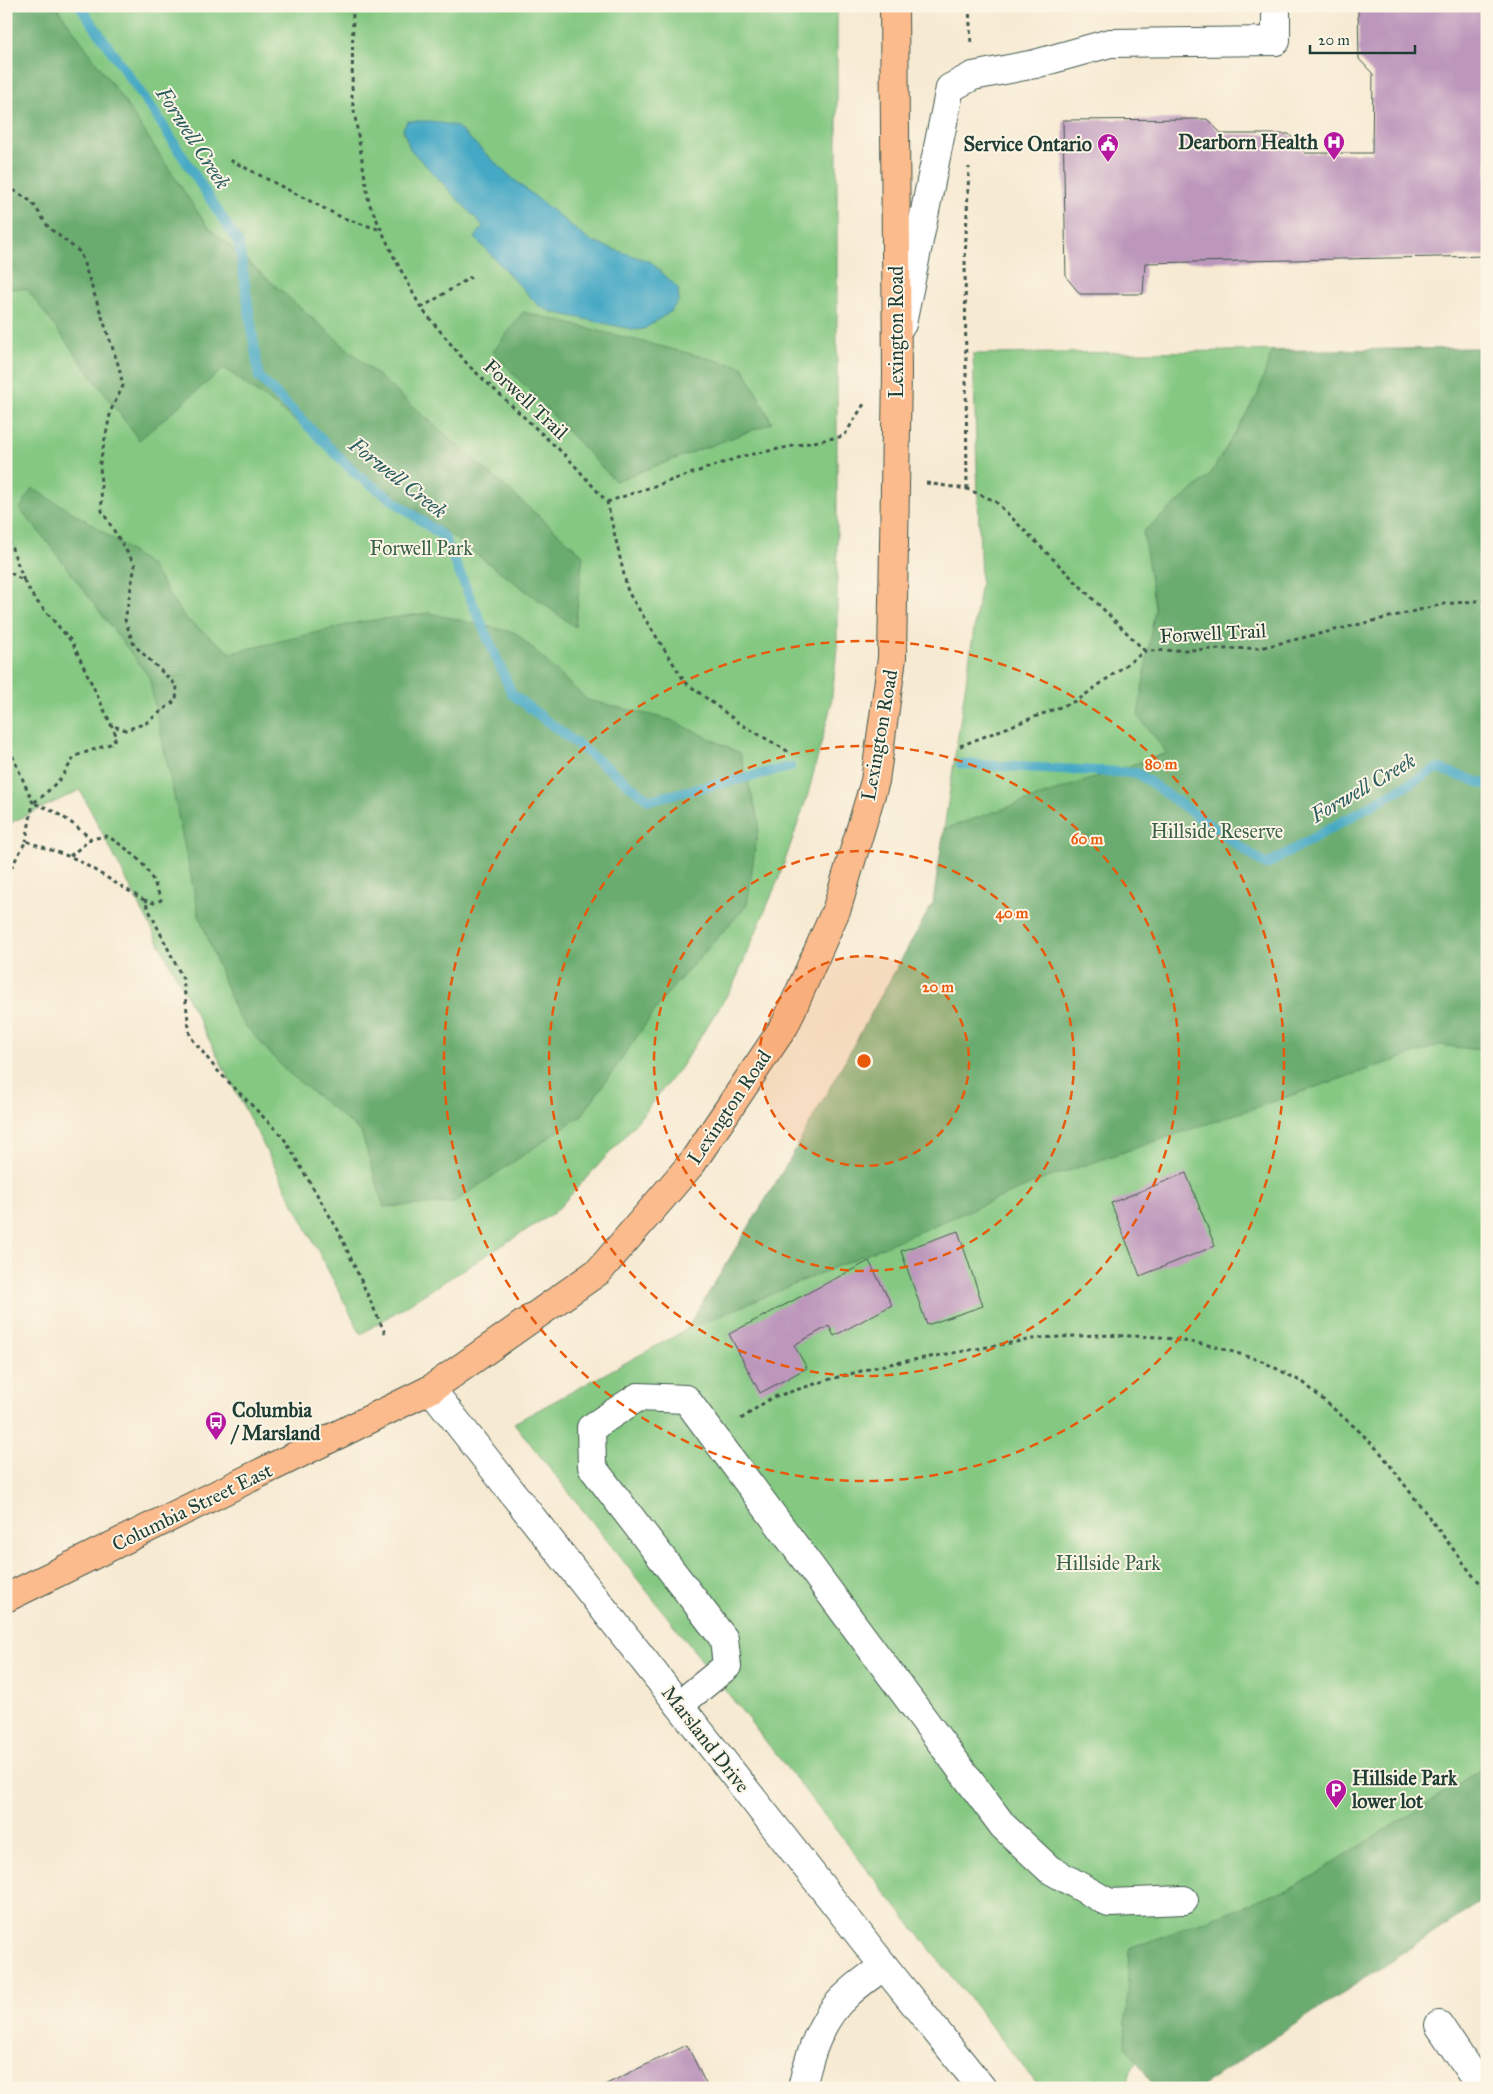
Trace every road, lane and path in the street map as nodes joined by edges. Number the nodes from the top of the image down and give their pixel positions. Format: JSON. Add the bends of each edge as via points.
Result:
{"nodes":[{"id":1,"x":353,"y":6,"type":"edge"},
{"id":2,"x":894,"y":6,"type":"edge"},
{"id":3,"x":969,"y":6,"type":"edge"},
{"id":4,"x":1276,"y":6,"type":"edge"},
{"id":5,"x":973,"y":76,"type":"junction"},
{"id":6,"x":230,"y":160,"type":"dead end"},
{"id":7,"x":969,"y":163,"type":"dead end"},
{"id":8,"x":6,"y":189,"type":"edge"},
{"id":9,"x":382,"y":230,"type":"junction"},
{"id":10,"x":471,"y":277,"type":"dead end"},
{"id":11,"x":422,"y":308,"type":"junction"},
{"id":12,"x":896,"y":364,"type":"junction"},
{"id":13,"x":896,"y":479,"type":"junction"},
{"id":14,"x":967,"y":489,"type":"junction"},
{"id":15,"x":607,"y":502,"type":"junction"},
{"id":16,"x":6,"y":532,"type":"edge"},
{"id":17,"x":6,"y":570,"type":"edge"},
{"id":18,"x":24,"y":581,"type":"junction"},
{"id":19,"x":1487,"y":600,"type":"edge"},
{"id":20,"x":1145,"y":651,"type":"junction"},
{"id":21,"x":110,"y":725,"type":"junction"},
{"id":22,"x":6,"y":741,"type":"edge"},
{"id":23,"x":960,"y":746,"type":"dead end"},
{"id":24,"x":789,"y":752,"type":"dead end"},
{"id":25,"x":33,"y":803,"type":"junction"},
{"id":26,"x":91,"y":839,"type":"junction"},
{"id":27,"x":26,"y":841,"type":"junction"},
{"id":28,"x":70,"y":856,"type":"junction"},
{"id":29,"x":7,"y":874,"type":"edge"},
{"id":30,"x":144,"y":900,"type":"junction"},
{"id":31,"x":385,"y":1333,"type":"dead end"},
{"id":32,"x":431,"y":1389,"type":"junction"},
{"id":33,"x":715,"y":1438,"type":"junction"},
{"id":34,"x":1487,"y":1589,"type":"edge"},
{"id":35,"x":6,"y":1598,"type":"edge"},
{"id":36,"x":679,"y":1705,"type":"junction"},
{"id":37,"x":1184,"y":1900,"type":"dead end"},
{"id":38,"x":884,"y":1966,"type":"junction"},
{"id":39,"x":1439,"y":2025,"type":"dead end"},
{"id":40,"x":802,"y":2088,"type":"edge"},
{"id":41,"x":982,"y":2088,"type":"edge"},
{"id":42,"x":1481,"y":2088,"type":"edge"}],
"edges":[{"from":1,"to":9,"type":"path","name":"Forwell Trail","via":[[352,98],[369,203]]},
{"from":2,"to":12,"type":"main road","name":"Lexington Road"},
{"from":3,"to":5,"type":"path"},
{"from":4,"to":5,"type":"street","via":[[1276,41],[1110,43],[1035,64]]},
{"from":5,"to":12,"type":"street","via":[[950,88]]},
{"from":6,"to":9,"type":"path","via":[[343,218]]},
{"from":7,"to":14,"type":"path","via":[[965,259]]},
{"from":8,"to":21,"type":"path","via":[[10,188],[32,202],[49,228],[80,252],[123,386],[111,410],[100,463],[102,511],[135,566],[125,620],[134,645],[177,686],[176,700],[146,724],[126,730]]},
{"from":9,"to":11,"type":"path","name":"Forwell Trail"},
{"from":10,"to":11,"type":"path"},
{"from":11,"to":15,"type":"path","name":"Forwell Trail","via":[[470,366],[568,458]]},
{"from":12,"to":13,"type":"main road","name":"Lexington Road"},
{"from":12,"to":15,"type":"path","via":[[869,395],[844,436],[743,456]]},
{"from":13,"to":14,"type":"path"},
{"from":13,"to":32,"type":"main road","name":"Lexington Road","via":[[892,658],[875,781],[837,908],[784,1025],[692,1163],[599,1271]]},
{"from":14,"to":20,"type":"path","via":[[995,501]]},
{"from":15,"to":24,"type":"path","name":"Forwell Trail","via":[[628,592],[685,682],[739,724]]},
{"from":16,"to":18,"type":"path"},
{"from":17,"to":18,"type":"path"},
{"from":18,"to":21,"type":"path","via":[[34,598],[72,642]]},
{"from":19,"to":20,"type":"path","name":"Forwell Trail","via":[[1444,604],[1260,648]]},
{"from":20,"to":23,"type":"path","name":"Forwell Trail","via":[[1078,700]]},
{"from":21,"to":25,"type":"path","via":[[117,737],[110,744],[75,756],[62,777]]},
{"from":22,"to":25,"type":"path"},
{"from":25,"to":26,"type":"path","via":[[70,820]]},
{"from":25,"to":27,"type":"path"},
{"from":26,"to":28,"type":"path"},
{"from":26,"to":30,"type":"path","via":[[107,836],[132,851],[152,876],[161,900],[154,903]]},
{"from":27,"to":28,"type":"path"},
{"from":27,"to":29,"type":"path"},
{"from":28,"to":30,"type":"path"},
{"from":30,"to":31,"type":"path","via":[[183,980],[190,1036],[216,1069],[283,1137],[338,1230]]},
{"from":32,"to":35,"type":"main road","name":"Columbia Street East"},
{"from":32,"to":36,"type":"street","name":"Marsland Drive"},
{"from":33,"to":34,"type":"path","via":[[770,1398],[827,1380],[956,1352],[1039,1338],[1096,1335],[1160,1337],[1214,1346],[1262,1361],[1304,1383],[1358,1430],[1380,1452],[1468,1570]]},
{"from":33,"to":36,"type":"street","via":[[686,1399],[638,1397],[591,1428],[592,1467],[724,1639],[727,1666]]},
{"from":33,"to":37,"type":"street","via":[[1003,1826],[1049,1869],[1109,1903]]},
{"from":36,"to":38,"type":"street","name":"Marsland Drive"},
{"from":38,"to":40,"type":"street","via":[[832,2010],[808,2059]]},
{"from":38,"to":41,"type":"street","name":"Marsland Drive"},
{"from":39,"to":42,"type":"street"}]}
